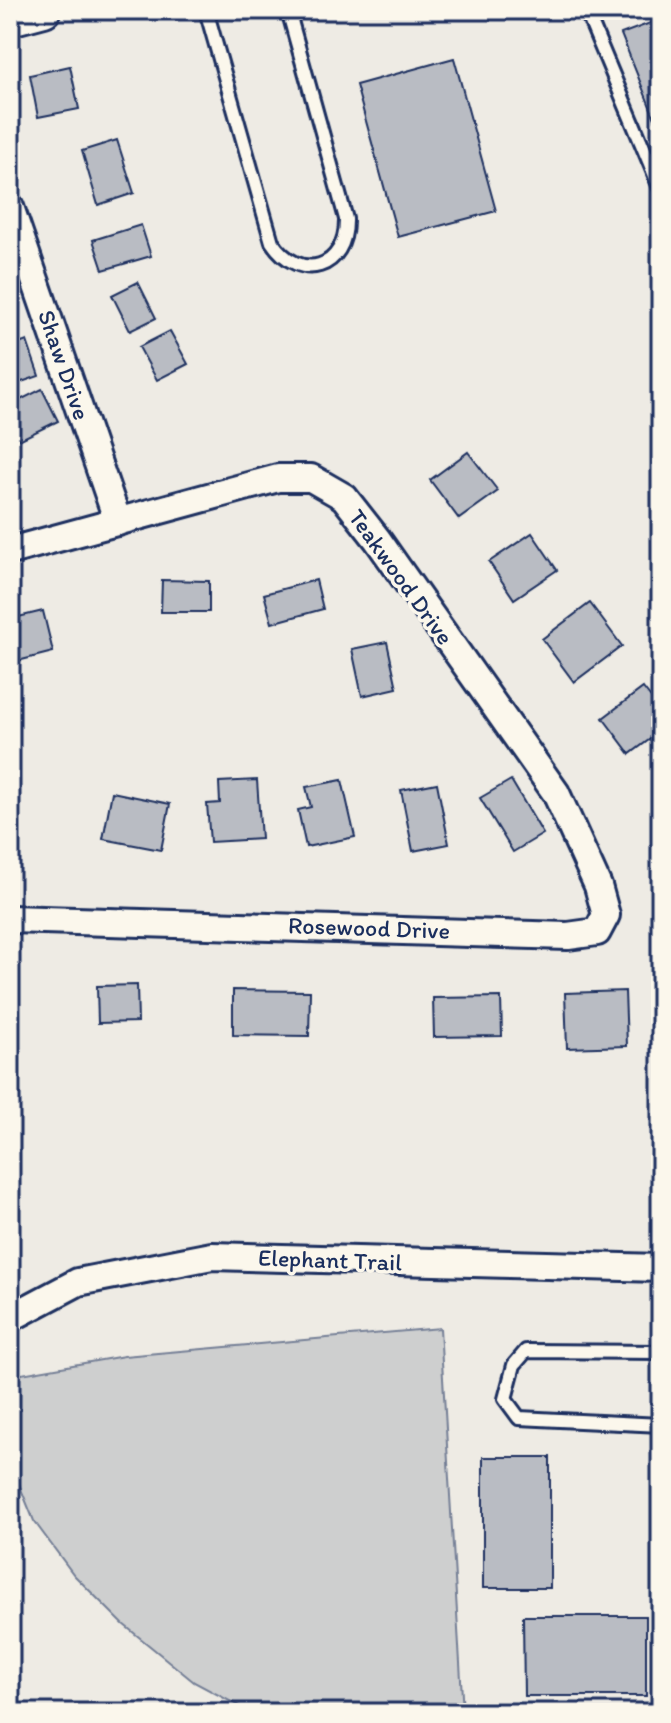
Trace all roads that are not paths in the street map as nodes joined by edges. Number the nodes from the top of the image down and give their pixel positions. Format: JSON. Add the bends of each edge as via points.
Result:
{"nodes":[{"id":1,"x":44,"y":10,"type":"edge"},
{"id":2,"x":206,"y":10,"type":"edge"},
{"id":3,"x":288,"y":10,"type":"edge"},
{"id":4,"x":582,"y":10,"type":"edge"},
{"id":5,"x":10,"y":19,"type":"edge"},
{"id":6,"x":661,"y":190,"type":"edge"},
{"id":7,"x":10,"y":207,"type":"edge"},
{"id":8,"x":118,"y":522,"type":"junction"},
{"id":9,"x":10,"y":551,"type":"edge"},
{"id":10,"x":565,"y":812,"type":"joint"},
{"id":11,"x":10,"y":919,"type":"edge"},
{"id":12,"x":661,"y":1268,"type":"edge"},
{"id":13,"x":10,"y":1318,"type":"edge"},
{"id":14,"x":661,"y":1352,"type":"edge"},
{"id":15,"x":661,"y":1425,"type":"edge"}],
"edges":[{"from":1,"to":5,"type":"street"},
{"from":2,"to":3,"type":"lane","via":[[272,242],[286,259],[312,267],[339,250],[346,219]]},
{"from":4,"to":6,"type":"lane"},
{"from":7,"to":8,"type":"street","name":"Shaw Drive"},
{"from":8,"to":9,"type":"street","name":"Teakwood Drive"},
{"from":8,"to":10,"type":"street","name":"Teakwood Drive","via":[[278,478],[311,478],[344,497]]},
{"from":10,"to":11,"type":"street","name":"Rosewood Drive","via":[[606,915],[597,932],[568,936]]},
{"from":12,"to":13,"type":"street","name":"Elephant Trail","via":[[212,1256],[78,1282]]},
{"from":14,"to":15,"type":"lane","via":[[526,1351],[514,1365],[505,1399],[519,1418]]}]}
